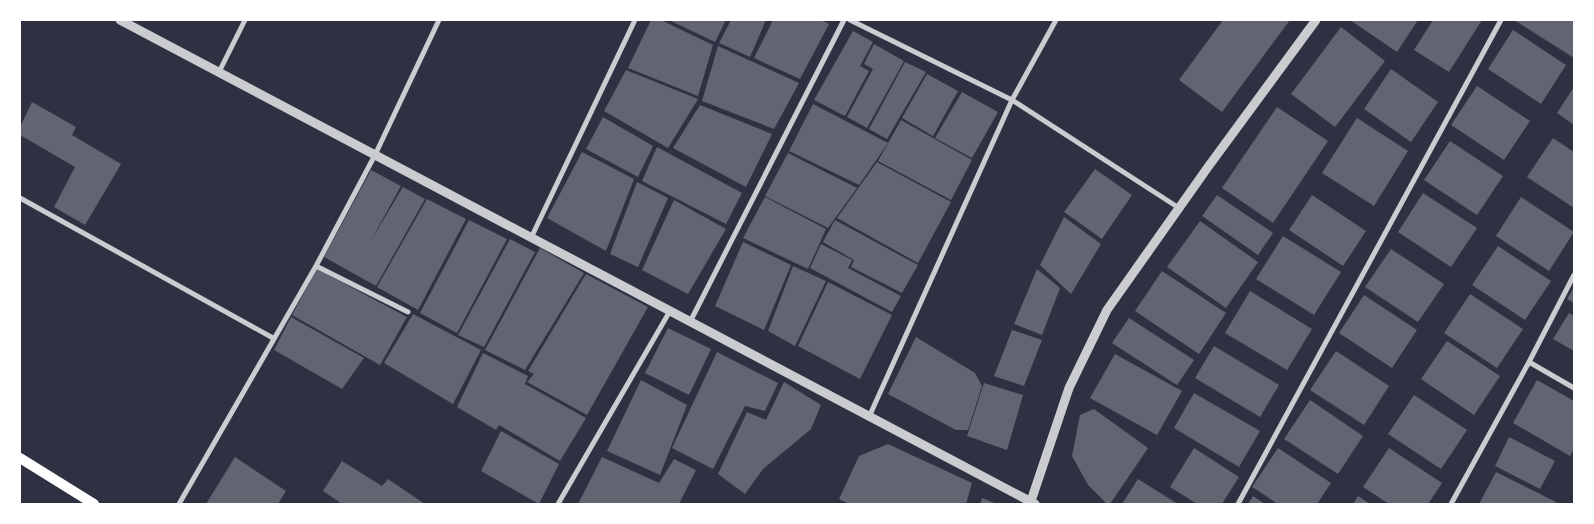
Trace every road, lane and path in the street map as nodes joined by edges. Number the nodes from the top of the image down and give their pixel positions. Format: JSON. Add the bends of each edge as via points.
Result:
{"nodes":[{"id":1,"x":120,"y":20,"type":"edge"},
{"id":2,"x":245,"y":20,"type":"edge"},
{"id":3,"x":439,"y":20,"type":"edge"},
{"id":4,"x":635,"y":20,"type":"edge"},
{"id":5,"x":844,"y":20,"type":"edge"},
{"id":6,"x":850,"y":20,"type":"edge"},
{"id":7,"x":1056,"y":20,"type":"edge"},
{"id":8,"x":1316,"y":20,"type":"edge"},
{"id":9,"x":1501,"y":20,"type":"edge"},
{"id":10,"x":219,"y":72,"type":"junction"},
{"id":11,"x":1012,"y":100,"type":"junction"},
{"id":12,"x":375,"y":155,"type":"junction"},
{"id":13,"x":20,"y":198,"type":"edge"},
{"id":14,"x":1179,"y":208,"type":"junction"},
{"id":15,"x":531,"y":238,"type":"junction"},
{"id":16,"x":316,"y":266,"type":"junction"},
{"id":17,"x":1574,"y":275,"type":"edge"},
{"id":18,"x":670,"y":311,"type":"junction"},
{"id":19,"x":408,"y":312,"type":"dead end"},
{"id":20,"x":689,"y":322,"type":"junction"},
{"id":21,"x":273,"y":338,"type":"junction"},
{"id":22,"x":1529,"y":362,"type":"junction"},
{"id":23,"x":1574,"y":388,"type":"edge"},
{"id":24,"x":869,"y":417,"type":"junction"},
{"id":25,"x":20,"y":458,"type":"edge"},
{"id":26,"x":1031,"y":503,"type":"edge"},
{"id":27,"x":94,"y":504,"type":"edge"},
{"id":28,"x":179,"y":504,"type":"edge"},
{"id":29,"x":558,"y":504,"type":"edge"},
{"id":30,"x":1238,"y":504,"type":"edge"},
{"id":31,"x":1451,"y":504,"type":"edge"}],
"edges":[{"from":1,"to":10,"type":"street"},
{"from":2,"to":10,"type":"street"},
{"from":3,"to":12,"type":"street"},
{"from":4,"to":15,"type":"street"},
{"from":5,"to":20,"type":"street"},
{"from":6,"to":11,"type":"street"},
{"from":7,"to":11,"type":"street"},
{"from":8,"to":14,"type":"street"},
{"from":9,"to":30,"type":"street"},
{"from":10,"to":12,"type":"street"},
{"from":11,"to":14,"type":"street"},
{"from":11,"to":24,"type":"street"},
{"from":12,"to":15,"type":"street"},
{"from":12,"to":16,"type":"street"},
{"from":13,"to":21,"type":"street"},
{"from":14,"to":26,"type":"street","via":[[1103,319],[1069,388]]},
{"from":15,"to":18,"type":"street"},
{"from":16,"to":19,"type":"street"},
{"from":16,"to":21,"type":"street"},
{"from":17,"to":22,"type":"street"},
{"from":18,"to":20,"type":"street"},
{"from":18,"to":29,"type":"street"},
{"from":20,"to":24,"type":"street"},
{"from":21,"to":28,"type":"street"},
{"from":22,"to":23,"type":"street"},
{"from":22,"to":31,"type":"street"},
{"from":24,"to":26,"type":"street"},
{"from":25,"to":27,"type":"main road"}]}
